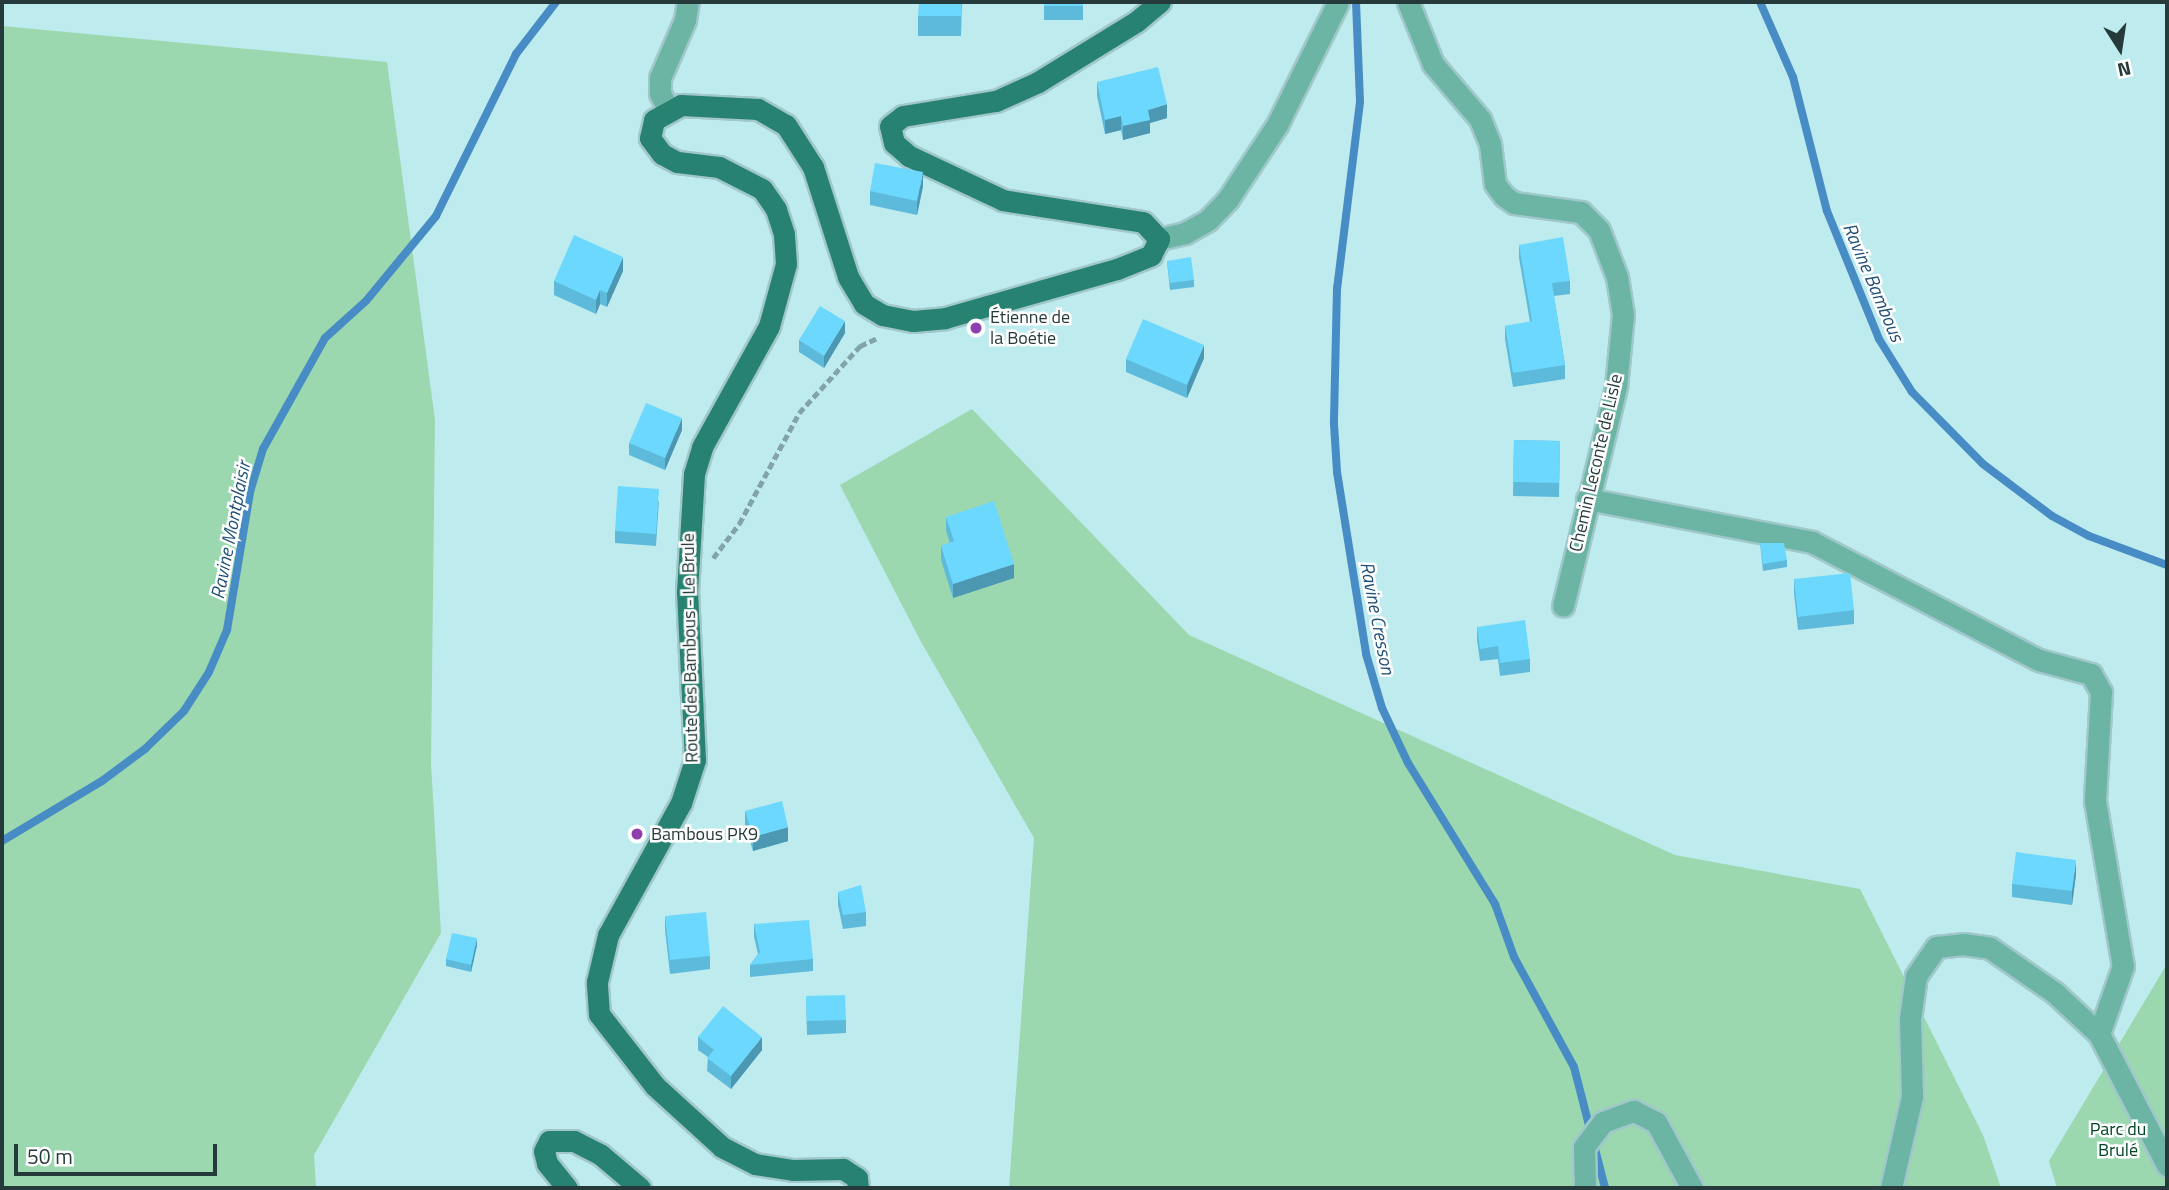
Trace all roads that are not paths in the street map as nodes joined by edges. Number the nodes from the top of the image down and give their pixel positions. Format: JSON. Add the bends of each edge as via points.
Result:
{"nodes":[{"id":1,"x":688,"y":2,"type":"edge"},
{"id":2,"x":1160,"y":2,"type":"edge"},
{"id":3,"x":1338,"y":2,"type":"edge"},
{"id":4,"x":1408,"y":2,"type":"edge"},
{"id":5,"x":668,"y":109,"type":"junction"},
{"id":6,"x":1159,"y":239,"type":"junction"},
{"id":7,"x":1587,"y":499,"type":"junction"},
{"id":8,"x":1563,"y":606,"type":"dead end"},
{"id":9,"x":2099,"y":1034,"type":"junction"},
{"id":10,"x":2167,"y":1165,"type":"edge"},
{"id":11,"x":567,"y":1188,"type":"edge"},
{"id":12,"x":640,"y":1188,"type":"edge"},
{"id":13,"x":858,"y":1188,"type":"edge"},
{"id":14,"x":1585,"y":1188,"type":"edge"},
{"id":15,"x":1692,"y":1188,"type":"edge"},
{"id":16,"x":1891,"y":1188,"type":"edge"}],
"edges":[{"from":1,"to":5,"type":"street","via":[[660,79],[660,93]]},
{"from":2,"to":6,"type":"main road","via":[[1104,42],[996,101],[903,116],[890,127],[894,143],[909,156],[1003,200],[1143,222]]},
{"from":3,"to":6,"type":"street","via":[[1277,125],[1228,198],[1196,227]]},
{"from":4,"to":7,"type":"street","name":"Chemin Leconte de Lisle","via":[[1433,64],[1480,119],[1490,144],[1495,184],[1504,196],[1514,203],[1581,212],[1599,230],[1609,254],[1623,314],[1616,387]]},
{"from":5,"to":6,"type":"main road","via":[[722,105],[758,109],[786,125],[813,167],[848,276],[864,304],[882,316],[913,321],[944,318],[1116,269],[1151,255]]},
{"from":5,"to":13,"type":"main road","name":"Route des Bambous - Le Brule","via":[[654,120],[650,138],[656,146],[677,162],[719,167],[762,189],[776,209],[786,264],[769,326],[702,447],[688,519],[695,761],[681,803],[608,935],[597,982],[598,1014],[655,1086],[722,1147],[755,1164],[793,1170],[844,1168],[857,1178]]},
{"from":7,"to":8,"type":"street","name":"Chemin Leconte de Lisle"},
{"from":7,"to":9,"type":"street","via":[[1812,542],[2039,660],[2091,674],[2101,691],[2095,801],[2123,966]]},
{"from":9,"to":10,"type":"street"},
{"from":9,"to":16,"type":"street","via":[[2055,993],[1990,948],[1936,947],[1916,976],[1910,1019],[1912,1096]]},
{"from":11,"to":12,"type":"main road","via":[[547,1163],[544,1151],[549,1141],[574,1141],[601,1155]]},
{"from":14,"to":15,"type":"street","via":[[1584,1147],[1603,1122],[1634,1111],[1656,1122]]}]}
